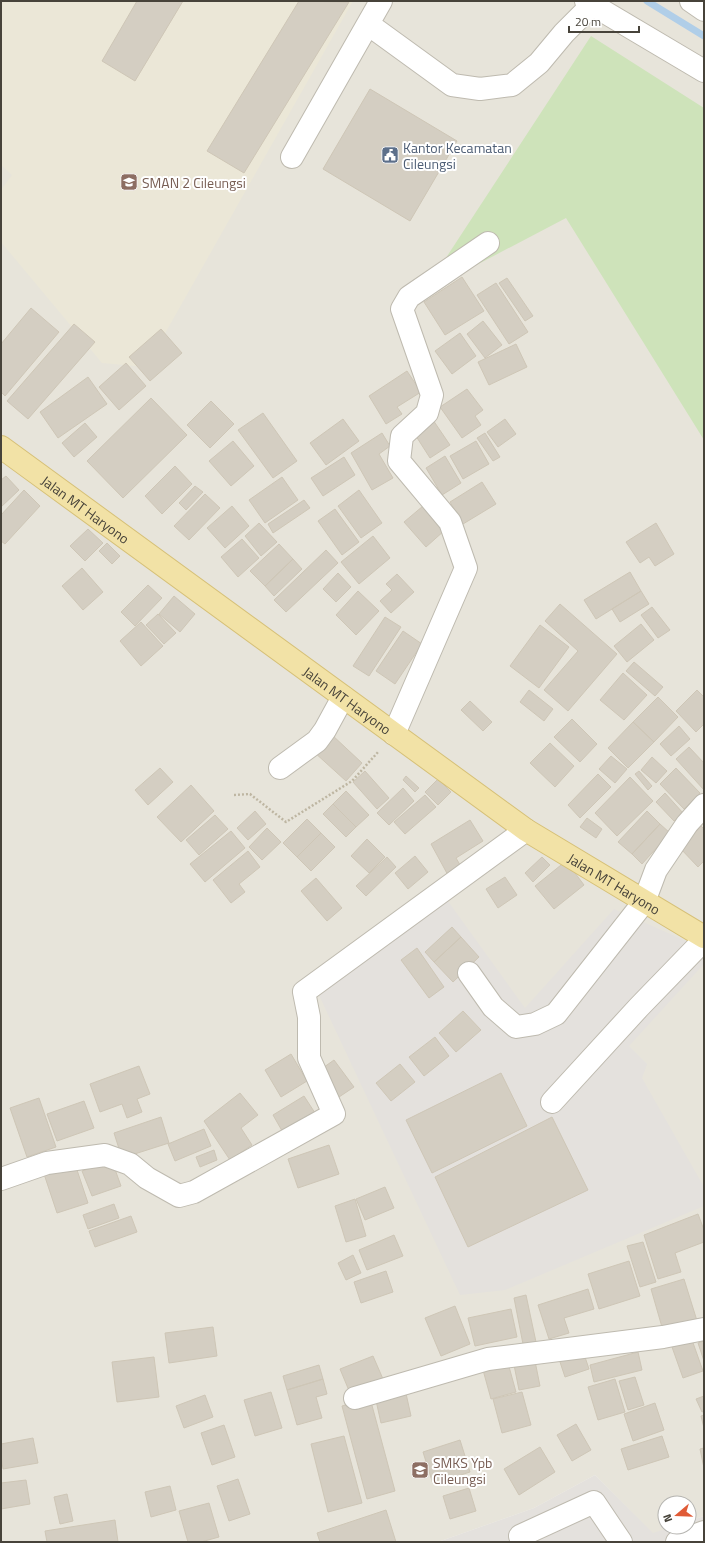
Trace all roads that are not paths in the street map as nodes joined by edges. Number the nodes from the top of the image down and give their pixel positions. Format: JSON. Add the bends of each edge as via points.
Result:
{"nodes":[{"id":1,"x":381,"y":1,"type":"edge"},
{"id":2,"x":691,"y":1,"type":"edge"},
{"id":3,"x":589,"y":3,"type":"edge"},
{"id":4,"x":704,"y":10,"type":"edge"},
{"id":5,"x":368,"y":24,"type":"junction"},
{"id":6,"x":704,"y":71,"type":"edge"},
{"id":7,"x":292,"y":157,"type":"dead end"},
{"id":8,"x":488,"y":243,"type":"dead end"},
{"id":9,"x":1,"y":447,"type":"edge"},
{"id":10,"x":343,"y":697,"type":"junction"},
{"id":11,"x":394,"y":734,"type":"junction"},
{"id":12,"x":280,"y":768,"type":"dead end"},
{"id":13,"x":704,"y":805,"type":"edge"},
{"id":14,"x":526,"y":830,"type":"junction"},
{"id":15,"x":644,"y":902,"type":"junction"},
{"id":16,"x":704,"y":938,"type":"edge"},
{"id":17,"x":469,"y":973,"type":"dead end"},
{"id":18,"x":552,"y":1102,"type":"dead end"},
{"id":19,"x":1,"y":1179,"type":"edge"},
{"id":20,"x":704,"y":1328,"type":"edge"},
{"id":21,"x":354,"y":1398,"type":"dead end"},
{"id":22,"x":704,"y":1532,"type":"edge"},
{"id":23,"x":522,"y":1542,"type":"edge"},
{"id":24,"x":621,"y":1542,"type":"edge"},
{"id":25,"x":677,"y":1542,"type":"edge"}],
"edges":[{"from":1,"to":5,"type":"street"},
{"from":2,"to":4,"type":"street"},
{"from":3,"to":5,"type":"street","via":[[539,63],[512,84],[480,89],[452,85]]},
{"from":3,"to":6,"type":"street"},
{"from":5,"to":7,"type":"street"},
{"from":8,"to":11,"type":"street","via":[[408,297],[402,309],[432,395],[427,413],[402,436],[399,461],[450,522],[466,568]]},
{"from":9,"to":10,"type":"main road","name":"Jalan MT Haryono"},
{"from":10,"to":11,"type":"main road","name":"Jalan MT Haryono"},
{"from":10,"to":12,"type":"street","via":[[326,730],[317,741]]},
{"from":11,"to":14,"type":"main road","name":"Jalan MT Haryono"},
{"from":13,"to":15,"type":"street","via":[[687,824],[656,870]]},
{"from":14,"to":15,"type":"main road","name":"Jalan MT Haryono"},
{"from":14,"to":19,"type":"street","via":[[304,992],[310,1017],[308,1058],[334,1114],[194,1192],[179,1196],[147,1178],[130,1164],[105,1154],[47,1163]]},
{"from":15,"to":16,"type":"main road","name":"Jalan MT Haryono"},
{"from":15,"to":17,"type":"street","via":[[556,1014],[535,1024],[516,1027],[493,1007]]},
{"from":16,"to":18,"type":"street"},
{"from":20,"to":21,"type":"street","via":[[663,1337],[488,1360]]},
{"from":22,"to":25,"type":"street"},
{"from":23,"to":24,"type":"street","via":[[520,1536],[594,1502]]}]}
